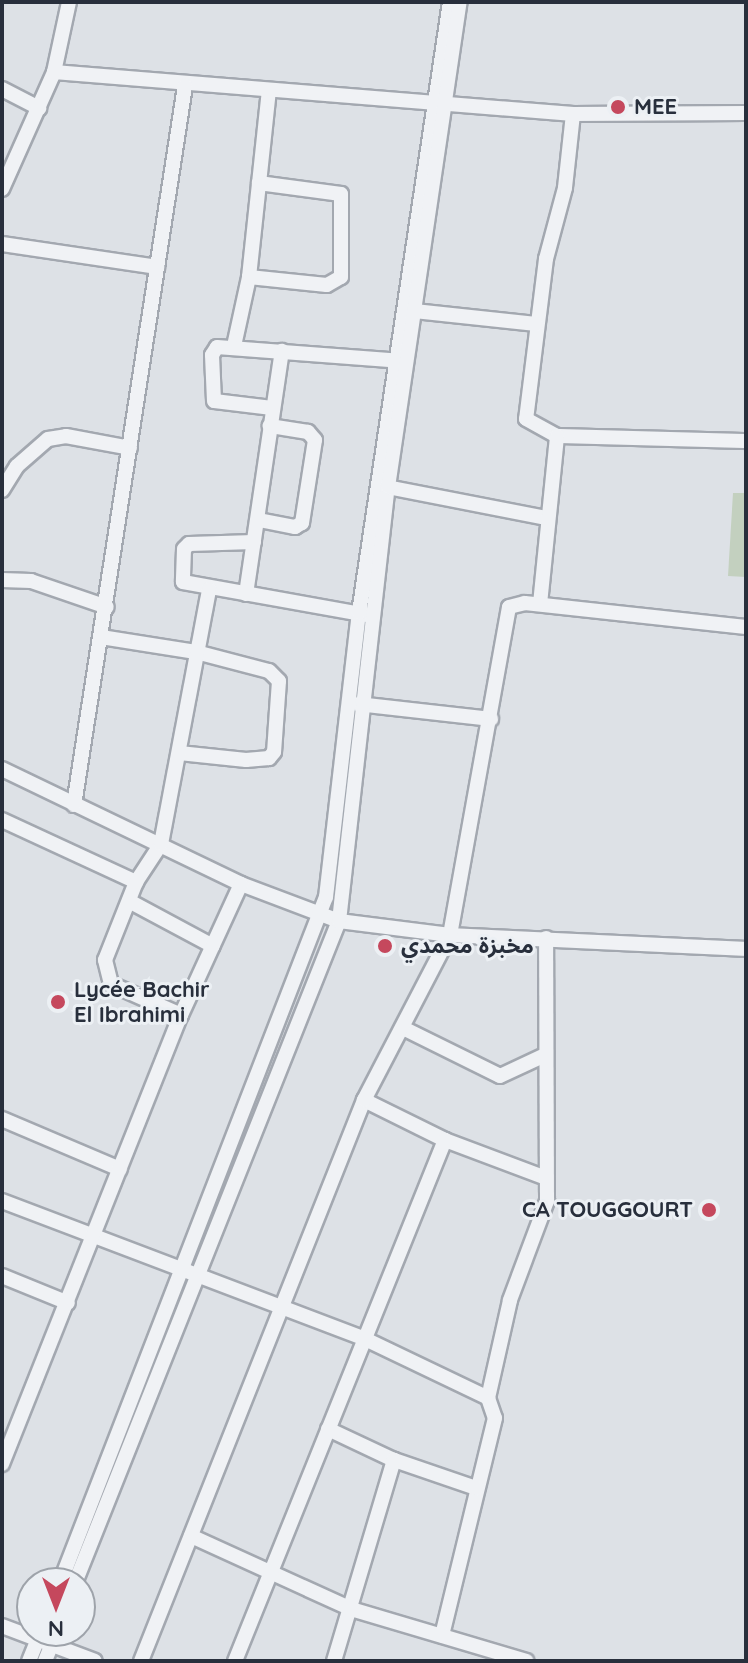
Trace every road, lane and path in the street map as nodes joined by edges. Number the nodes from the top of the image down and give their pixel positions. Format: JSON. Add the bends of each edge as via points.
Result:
{"nodes":[{"id":1,"x":69,"y":2,"type":"edge"},
{"id":2,"x":450,"y":2,"type":"edge"},
{"id":3,"x":460,"y":2,"type":"edge"},
{"id":4,"x":54,"y":72,"type":"junction"},
{"id":5,"x":185,"y":86,"type":"junction"},
{"id":6,"x":2,"y":89,"type":"edge"},
{"id":7,"x":269,"y":91,"type":"junction"},
{"id":8,"x":438,"y":102,"type":"junction"},
{"id":9,"x":39,"y":108,"type":"junction"},
{"id":10,"x":746,"y":113,"type":"edge"},
{"id":11,"x":573,"y":114,"type":"junction"},
{"id":12,"x":7,"y":168,"type":"edge"},
{"id":13,"x":259,"y":183,"type":"junction"},
{"id":14,"x":2,"y":189,"type":"edge"},
{"id":15,"x":2,"y":244,"type":"edge"},
{"id":16,"x":157,"y":267,"type":"junction"},
{"id":17,"x":249,"y":277,"type":"junction"},
{"id":18,"x":408,"y":310,"type":"junction"},
{"id":19,"x":536,"y":324,"type":"junction"},
{"id":20,"x":234,"y":346,"type":"junction"},
{"id":21,"x":282,"y":351,"type":"junction"},
{"id":22,"x":401,"y":361,"type":"junction"},
{"id":23,"x":272,"y":408,"type":"junction"},
{"id":24,"x":269,"y":426,"type":"junction"},
{"id":25,"x":557,"y":436,"type":"junction"},
{"id":26,"x":746,"y":441,"type":"edge"},
{"id":27,"x":130,"y":448,"type":"junction"},
{"id":28,"x":383,"y":486,"type":"junction"},
{"id":29,"x":2,"y":490,"type":"edge"},
{"id":30,"x":547,"y":518,"type":"junction"},
{"id":31,"x":259,"y":520,"type":"junction"},
{"id":32,"x":254,"y":542,"type":"junction"},
{"id":33,"x":2,"y":580,"type":"edge"},
{"id":34,"x":209,"y":589,"type":"junction"},
{"id":35,"x":246,"y":594,"type":"junction"},
{"id":36,"x":540,"y":604,"type":"junction"},
{"id":37,"x":107,"y":607,"type":"junction"},
{"id":38,"x":359,"y":613,"type":"junction"},
{"id":39,"x":375,"y":617,"type":"junction"},
{"id":40,"x":746,"y":627,"type":"edge"},
{"id":41,"x":101,"y":637,"type":"junction"},
{"id":42,"x":196,"y":652,"type":"junction"},
{"id":43,"x":358,"y":704,"type":"junction"},
{"id":44,"x":491,"y":719,"type":"junction"},
{"id":45,"x":179,"y":753,"type":"junction"},
{"id":46,"x":2,"y":769,"type":"edge"},
{"id":47,"x":74,"y":805,"type":"junction"},
{"id":48,"x":2,"y":820,"type":"edge"},
{"id":49,"x":161,"y":844,"type":"junction"},
{"id":50,"x":136,"y":882,"type":"junction"},
{"id":51,"x":241,"y":884,"type":"junction"},
{"id":52,"x":129,"y":901,"type":"junction"},
{"id":53,"x":321,"y":916,"type":"junction"},
{"id":54,"x":339,"y":921,"type":"junction"},
{"id":55,"x":450,"y":935,"type":"junction"},
{"id":56,"x":546,"y":938,"type":"junction"},
{"id":57,"x":213,"y":946,"type":"junction"},
{"id":58,"x":746,"y":949,"type":"edge"},
{"id":59,"x":181,"y":1015,"type":"junction"},
{"id":60,"x":403,"y":1028,"type":"junction"},
{"id":61,"x":545,"y":1055,"type":"junction"},
{"id":62,"x":364,"y":1100,"type":"junction"},
{"id":63,"x":2,"y":1119,"type":"edge"},
{"id":64,"x":445,"y":1140,"type":"junction"},
{"id":65,"x":120,"y":1169,"type":"junction"},
{"id":66,"x":546,"y":1178,"type":"junction"},
{"id":67,"x":2,"y":1201,"type":"edge"},
{"id":68,"x":96,"y":1237,"type":"junction"},
{"id":69,"x":190,"y":1269,"type":"junction"},
{"id":70,"x":2,"y":1276,"type":"edge"},
{"id":71,"x":68,"y":1303,"type":"junction"},
{"id":72,"x":284,"y":1307,"type":"junction"},
{"id":73,"x":363,"y":1338,"type":"junction"},
{"id":74,"x":488,"y":1398,"type":"junction"},
{"id":75,"x":9,"y":1427,"type":"edge"},
{"id":76,"x":328,"y":1429,"type":"junction"},
{"id":77,"x":394,"y":1460,"type":"junction"},
{"id":78,"x":2,"y":1464,"type":"edge"},
{"id":79,"x":476,"y":1488,"type":"junction"},
{"id":80,"x":191,"y":1536,"type":"junction"},
{"id":81,"x":67,"y":1567,"type":"edge"},
{"id":82,"x":81,"y":1567,"type":"edge"},
{"id":83,"x":269,"y":1573,"type":"junction"},
{"id":84,"x":351,"y":1609,"type":"junction"},
{"id":85,"x":442,"y":1636,"type":"junction"},
{"id":86,"x":68,"y":1647,"type":"edge"},
{"id":87,"x":95,"y":1661,"type":"edge"},
{"id":88,"x":141,"y":1661,"type":"edge"},
{"id":89,"x":235,"y":1661,"type":"edge"},
{"id":90,"x":334,"y":1661,"type":"edge"},
{"id":91,"x":526,"y":1661,"type":"edge"}],
"edges":[{"from":1,"to":4,"type":"street"},
{"from":2,"to":8,"type":"street"},
{"from":3,"to":8,"type":"street"},
{"from":4,"to":5,"type":"street"},
{"from":4,"to":9,"type":"street"},
{"from":5,"to":7,"type":"street"},
{"from":5,"to":16,"type":"street"},
{"from":6,"to":9,"type":"street"},
{"from":7,"to":8,"type":"street"},
{"from":7,"to":13,"type":"street"},
{"from":8,"to":11,"type":"street"},
{"from":8,"to":18,"type":"street"},
{"from":9,"to":12,"type":"street"},
{"from":10,"to":11,"type":"street"},
{"from":11,"to":19,"type":"street","via":[[565,188]]},
{"from":12,"to":14,"type":"street"},
{"from":13,"to":17,"type":"street"},
{"from":13,"to":17,"type":"street","via":[[341,194],[341,277],[327,285]]},
{"from":15,"to":16,"type":"street"},
{"from":16,"to":27,"type":"street"},
{"from":17,"to":20,"type":"street"},
{"from":18,"to":19,"type":"street"},
{"from":18,"to":22,"type":"street"},
{"from":19,"to":25,"type":"street","via":[[526,419]]},
{"from":20,"to":21,"type":"street"},
{"from":20,"to":23,"type":"street","via":[[214,350],[211,397],[218,403]]},
{"from":21,"to":22,"type":"street"},
{"from":21,"to":23,"type":"street"},
{"from":22,"to":28,"type":"street"},
{"from":23,"to":24,"type":"street"},
{"from":24,"to":31,"type":"street"},
{"from":24,"to":31,"type":"street","via":[[308,432],[315,440],[302,523],[295,527]]},
{"from":25,"to":26,"type":"street"},
{"from":25,"to":30,"type":"street"},
{"from":27,"to":29,"type":"street","via":[[66,436],[48,439],[17,466]]},
{"from":27,"to":37,"type":"street"},
{"from":28,"to":30,"type":"street"},
{"from":28,"to":38,"type":"street"},
{"from":28,"to":39,"type":"street"},
{"from":30,"to":36,"type":"street"},
{"from":31,"to":32,"type":"street"},
{"from":32,"to":34,"type":"street","via":[[197,541],[186,546],[183,582]]},
{"from":32,"to":35,"type":"street"},
{"from":33,"to":37,"type":"street","via":[[31,581]]},
{"from":34,"to":35,"type":"street"},
{"from":34,"to":42,"type":"street"},
{"from":35,"to":38,"type":"street"},
{"from":36,"to":40,"type":"street"},
{"from":36,"to":44,"type":"street","via":[[509,607]]},
{"from":37,"to":41,"type":"street"},
{"from":38,"to":39,"type":"street"},
{"from":38,"to":43,"type":"street"},
{"from":39,"to":43,"type":"street"},
{"from":41,"to":42,"type":"street"},
{"from":41,"to":47,"type":"street"},
{"from":42,"to":45,"type":"street"},
{"from":42,"to":45,"type":"street","via":[[269,671],[279,681],[274,752],[262,760]]},
{"from":43,"to":44,"type":"street"},
{"from":43,"to":53,"type":"street"},
{"from":43,"to":54,"type":"street"},
{"from":44,"to":55,"type":"street"},
{"from":45,"to":49,"type":"street"},
{"from":46,"to":47,"type":"street"},
{"from":47,"to":49,"type":"street"},
{"from":48,"to":50,"type":"street"},
{"from":49,"to":50,"type":"street"},
{"from":49,"to":51,"type":"street"},
{"from":50,"to":52,"type":"street"},
{"from":51,"to":53,"type":"street"},
{"from":51,"to":57,"type":"street"},
{"from":52,"to":57,"type":"street"},
{"from":52,"to":59,"type":"street","via":[[105,960],[108,978]]},
{"from":53,"to":54,"type":"street"},
{"from":53,"to":69,"type":"street"},
{"from":54,"to":55,"type":"street"},
{"from":54,"to":69,"type":"street"},
{"from":55,"to":56,"type":"street"},
{"from":55,"to":60,"type":"street"},
{"from":56,"to":58,"type":"street"},
{"from":56,"to":61,"type":"street"},
{"from":57,"to":59,"type":"street"},
{"from":59,"to":65,"type":"street"},
{"from":60,"to":61,"type":"street","via":[[500,1076]]},
{"from":60,"to":62,"type":"street"},
{"from":61,"to":66,"type":"street"},
{"from":62,"to":64,"type":"street"},
{"from":62,"to":72,"type":"street"},
{"from":63,"to":65,"type":"street"},
{"from":64,"to":66,"type":"street"},
{"from":64,"to":73,"type":"street"},
{"from":65,"to":68,"type":"street"},
{"from":66,"to":74,"type":"street","via":[[545,1216],[510,1300]]},
{"from":67,"to":68,"type":"street"},
{"from":68,"to":69,"type":"street"},
{"from":68,"to":71,"type":"street"},
{"from":69,"to":72,"type":"street"},
{"from":69,"to":81,"type":"street"},
{"from":69,"to":82,"type":"street"},
{"from":70,"to":71,"type":"street"},
{"from":71,"to":75,"type":"street"},
{"from":72,"to":73,"type":"street"},
{"from":72,"to":80,"type":"street"},
{"from":73,"to":74,"type":"street"},
{"from":73,"to":76,"type":"street"},
{"from":74,"to":79,"type":"street","via":[[495,1418]]},
{"from":75,"to":78,"type":"street"},
{"from":76,"to":77,"type":"street"},
{"from":76,"to":83,"type":"street"},
{"from":77,"to":79,"type":"street"},
{"from":77,"to":84,"type":"street"},
{"from":79,"to":85,"type":"street"},
{"from":80,"to":83,"type":"street"},
{"from":80,"to":88,"type":"street"},
{"from":83,"to":84,"type":"street"},
{"from":83,"to":89,"type":"street"},
{"from":84,"to":85,"type":"street"},
{"from":84,"to":90,"type":"street"},
{"from":85,"to":91,"type":"street"},
{"from":86,"to":87,"type":"street"}]}
